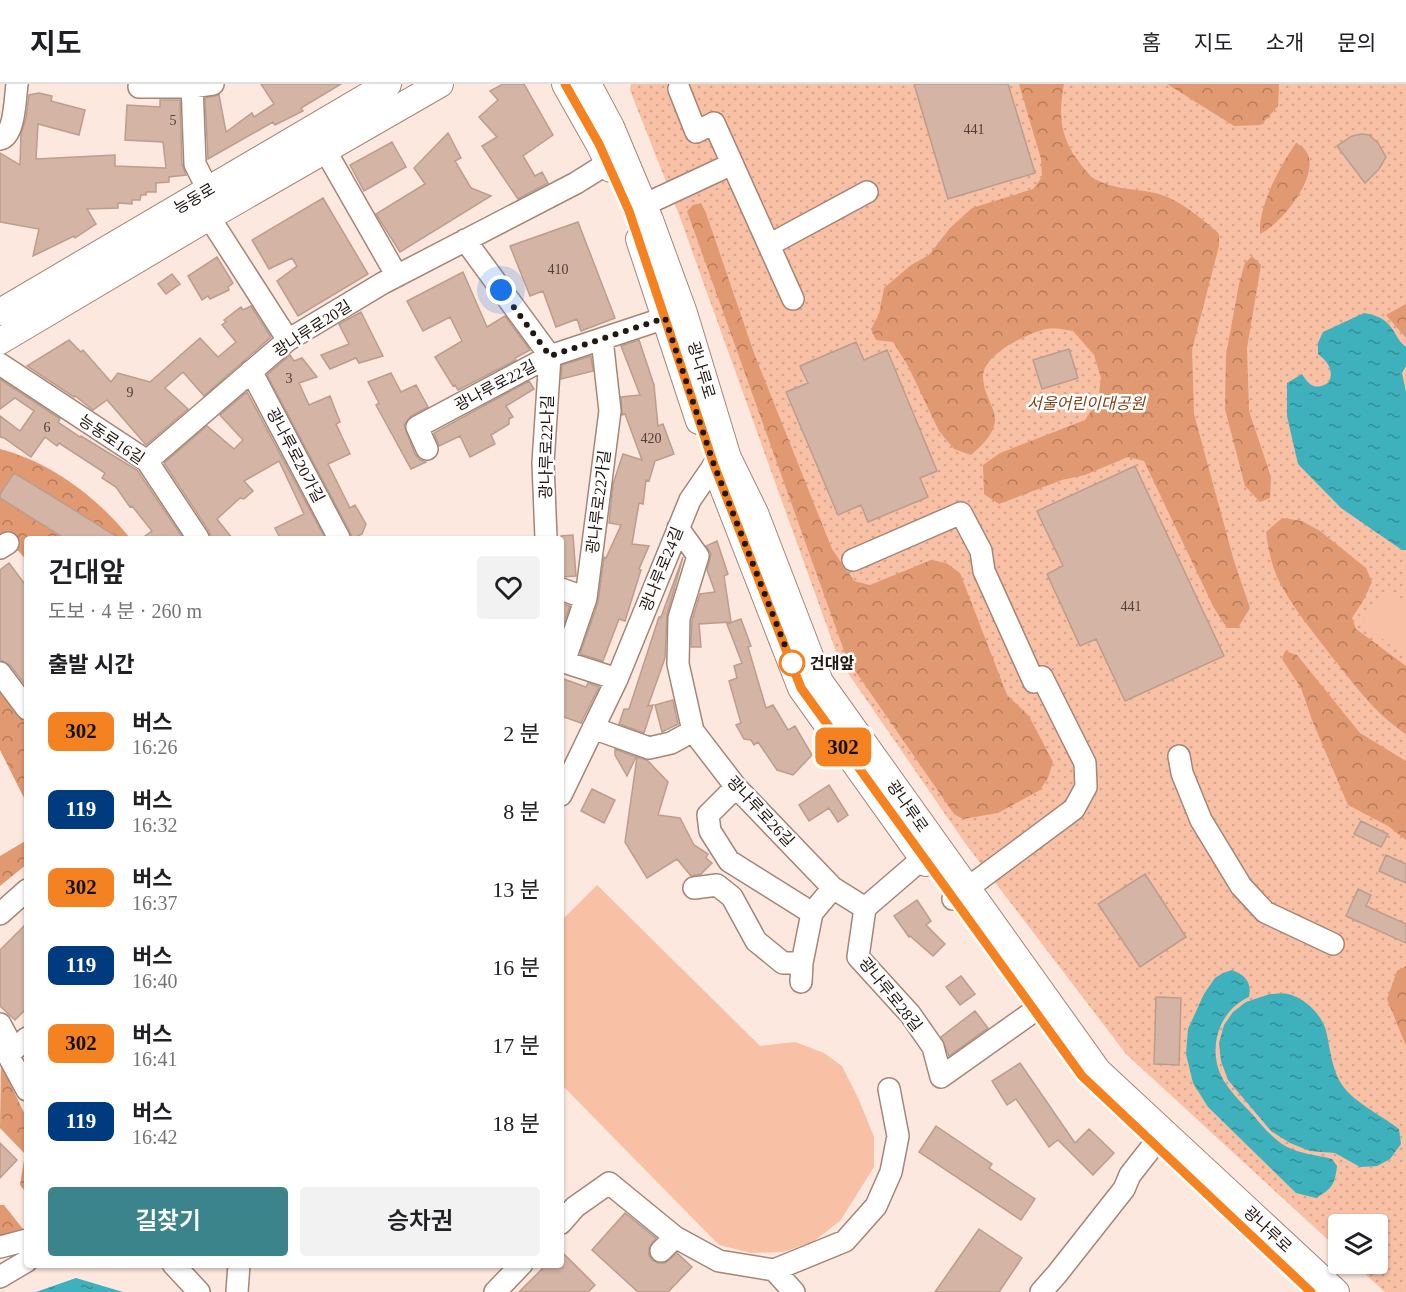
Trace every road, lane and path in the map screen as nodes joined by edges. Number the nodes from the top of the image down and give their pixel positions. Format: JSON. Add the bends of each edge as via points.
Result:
{"nodes":[{"id":1,"x":17,"y":84,"type":"edge"},
{"id":2,"x":213,"y":84,"type":"edge"},
{"id":3,"x":388,"y":84,"type":"edge"},
{"id":4,"x":440,"y":84,"type":"edge"},
{"id":5,"x":565,"y":84,"type":"edge"},
{"id":6,"x":192,"y":85,"type":"edge"},
{"id":7,"x":139,"y":87,"type":"dead end"},
{"id":8,"x":679,"y":89,"type":"dead end"},
{"id":9,"x":594,"y":90,"type":"edge"},
{"id":10,"x":0,"y":139,"type":"edge"},
{"id":11,"x":325,"y":150,"type":"junction"},
{"id":12,"x":608,"y":163,"type":"junction"},
{"id":13,"x":732,"y":164,"type":"junction"},
{"id":14,"x":208,"y":190,"type":"junction"},
{"id":15,"x":867,"y":192,"type":"dead end"},
{"id":16,"x":644,"y":205,"type":"junction"},
{"id":17,"x":209,"y":217,"type":"junction"},
{"id":18,"x":465,"y":240,"type":"junction"},
{"id":19,"x":769,"y":245,"type":"junction"},
{"id":20,"x":397,"y":276,"type":"junction"},
{"id":21,"x":793,"y":299,"type":"dead end"},
{"id":22,"x":0,"y":312,"type":"edge"},
{"id":23,"x":665,"y":318,"type":"junction"},
{"id":24,"x":602,"y":339,"type":"junction"},
{"id":25,"x":288,"y":340,"type":"junction"},
{"id":26,"x":0,"y":341,"type":"edge"},
{"id":27,"x":550,"y":356,"type":"junction"},
{"id":28,"x":0,"y":364,"type":"edge"},
{"id":29,"x":251,"y":371,"type":"junction"},
{"id":30,"x":427,"y":449,"type":"dead end"},
{"id":31,"x":147,"y":461,"type":"junction"},
{"id":32,"x":721,"y":462,"type":"junction"},
{"id":33,"x":678,"y":528,"type":"junction"},
{"id":34,"x":197,"y":536,"type":"edge"},
{"id":35,"x":338,"y":536,"type":"edge"},
{"id":36,"x":546,"y":536,"type":"edge"},
{"id":37,"x":854,"y":560,"type":"dead end"},
{"id":38,"x":564,"y":590,"type":"edge"},
{"id":39,"x":586,"y":598,"type":"junction"},
{"id":40,"x":564,"y":659,"type":"edge"},
{"id":41,"x":564,"y":662,"type":"edge"},
{"id":42,"x":0,"y":673,"type":"edge"},
{"id":43,"x":617,"y":679,"type":"junction"},
{"id":44,"x":24,"y":705,"type":"edge"},
{"id":45,"x":593,"y":728,"type":"junction"},
{"id":46,"x":693,"y":731,"type":"junction"},
{"id":47,"x":1179,"y":756,"type":"dead end"},
{"id":48,"x":736,"y":787,"type":"junction"},
{"id":49,"x":564,"y":789,"type":"edge"},
{"id":50,"x":923,"y":858,"type":"junction"},
{"id":51,"x":729,"y":861,"type":"junction"},
{"id":52,"x":717,"y":885,"type":"junction"},
{"id":53,"x":693,"y":888,"type":"dead end"},
{"id":54,"x":833,"y":888,"type":"junction"},
{"id":55,"x":24,"y":893,"type":"edge"},
{"id":56,"x":960,"y":894,"type":"junction"},
{"id":57,"x":865,"y":908,"type":"junction"},
{"id":58,"x":812,"y":913,"type":"junction"},
{"id":59,"x":0,"y":914,"type":"edge"},
{"id":60,"x":1333,"y":944,"type":"dead end"},
{"id":61,"x":1034,"y":1011,"type":"junction"},
{"id":62,"x":14,"y":1038,"type":"edge"},
{"id":63,"x":24,"y":1078,"type":"edge"},
{"id":64,"x":889,"y":1089,"type":"dead end"},
{"id":65,"x":1159,"y":1138,"type":"junction"},
{"id":66,"x":566,"y":1208,"type":"edge"},
{"id":67,"x":24,"y":1241,"type":"edge"},
{"id":68,"x":0,"y":1247,"type":"edge"},
{"id":69,"x":24,"y":1263,"type":"edge"},
{"id":70,"x":177,"y":1268,"type":"edge"},
{"id":71,"x":239,"y":1268,"type":"edge"},
{"id":72,"x":518,"y":1268,"type":"edge"},
{"id":73,"x":774,"y":1270,"type":"junction"},
{"id":74,"x":0,"y":1277,"type":"edge"},
{"id":75,"x":199,"y":1292,"type":"edge"},
{"id":76,"x":237,"y":1292,"type":"edge"},
{"id":77,"x":495,"y":1292,"type":"edge"},
{"id":78,"x":794,"y":1292,"type":"edge"},
{"id":79,"x":1041,"y":1292,"type":"edge"},
{"id":80,"x":1311,"y":1292,"type":"edge"},
{"id":81,"x":1336,"y":1292,"type":"edge"}],
"edges":[{"from":1,"to":10,"type":"street","via":[[10,132]]},
{"from":2,"to":6,"type":"street"},
{"from":3,"to":14,"type":"main road","name":"능동로"},
{"from":4,"to":11,"type":"main road","name":"능동로"},
{"from":5,"to":12,"type":"main road","name":"광나루로"},
{"from":6,"to":7,"type":"street"},
{"from":6,"to":14,"type":"street","via":[[195,164]]},
{"from":8,"to":13,"type":"street","via":[[696,132],[714,123]]},
{"from":9,"to":16,"type":"main road","name":"광나루로"},
{"from":11,"to":17,"type":"main road","name":"능동로"},
{"from":11,"to":20,"type":"street"},
{"from":12,"to":18,"type":"street","name":"광나루로20길"},
{"from":12,"to":23,"type":"main road","name":"광나루로","via":[[640,241]]},
{"from":13,"to":16,"type":"street"},
{"from":13,"to":19,"type":"street"},
{"from":14,"to":22,"type":"main road","name":"능동로"},
{"from":15,"to":19,"type":"street"},
{"from":16,"to":32,"type":"main road","name":"광나루로","via":[[684,313]]},
{"from":17,"to":25,"type":"street","name":"능동로"},
{"from":17,"to":26,"type":"main road","name":"능동로"},
{"from":18,"to":20,"type":"street","name":"광나루로20길"},
{"from":18,"to":27,"type":"street"},
{"from":19,"to":21,"type":"street"},
{"from":20,"to":25,"type":"street","name":"광나루로20길"},
{"from":23,"to":24,"type":"street","name":"광나루로22길"},
{"from":23,"to":32,"type":"main road","name":"광나루로"},
{"from":24,"to":27,"type":"street","name":"광나루로22길"},
{"from":24,"to":39,"type":"street","name":"광나루로22가길","via":[[610,411]]},
{"from":25,"to":29,"type":"street","name":"광나루로20길"},
{"from":27,"to":30,"type":"street","name":"광나루로22길","via":[[417,427]]},
{"from":27,"to":36,"type":"street","name":"광나루로22나길","via":[[543,463]]},
{"from":28,"to":31,"type":"street","name":"능동로16길"},
{"from":29,"to":31,"type":"street","name":"광나루로20길"},
{"from":29,"to":35,"type":"street","name":"광나루로20가길"},
{"from":31,"to":34,"type":"street","name":"능동로16길"},
{"from":32,"to":33,"type":"street","name":"광나루로24길","via":[[690,500]]},
{"from":32,"to":50,"type":"main road","name":"광나루로","via":[[801,688]]},
{"from":32,"to":56,"type":"main road","name":"광나루로","via":[[755,513],[820,682]]},
{"from":33,"to":43,"type":"street","name":"광나루로24길"},
{"from":33,"to":46,"type":"street","via":[[698,556],[679,618],[678,664]]},
{"from":37,"to":56,"type":"street","via":[[961,513],[981,551],[984,571],[1034,682],[1042,677],[1085,764],[1086,787],[1074,809]]},
{"from":38,"to":39,"type":"street"},
{"from":39,"to":40,"type":"street","name":"광나루로22가길"},
{"from":41,"to":43,"type":"street"},
{"from":42,"to":44,"type":"street"},
{"from":43,"to":45,"type":"street","name":"광나루로24길"},
{"from":45,"to":46,"type":"street","via":[[649,748],[671,743]]},
{"from":45,"to":49,"type":"street","name":"광나루로24길"},
{"from":46,"to":48,"type":"street","name":"광나루로26길"},
{"from":47,"to":60,"type":"street","via":[[1201,820],[1241,886],[1265,912]]},
{"from":48,"to":51,"type":"street","via":[[708,815],[710,831]]},
{"from":48,"to":54,"type":"street","name":"광나루로26길"},
{"from":50,"to":56,"type":"main road","name":"광나루로"},
{"from":50,"to":57,"type":"street"},
{"from":51,"to":52,"type":"street"},
{"from":51,"to":58,"type":"street"},
{"from":52,"to":53,"type":"street"},
{"from":52,"to":58,"type":"street","via":[[732,897],[756,941],[783,963],[802,972]]},
{"from":54,"to":57,"type":"street","name":"광나루로26길"},
{"from":54,"to":58,"type":"street"},
{"from":55,"to":59,"type":"street"},
{"from":56,"to":61,"type":"main road","name":"광나루로"},
{"from":56,"to":65,"type":"main road","name":"광나루로","via":[[1098,1071]]},
{"from":57,"to":61,"type":"street","name":"광나루로28길","via":[[858,957],[910,1014],[933,1047],[941,1077]]},
{"from":61,"to":65,"type":"main road","name":"광나루로","via":[[1082,1076]]},
{"from":62,"to":63,"type":"street"},
{"from":64,"to":73,"type":"street","via":[[898,1136],[891,1172],[876,1206],[845,1241]]},
{"from":65,"to":79,"type":"street","via":[[1124,1189]]},
{"from":65,"to":80,"type":"main road","name":"광나루로"},
{"from":65,"to":81,"type":"main road","name":"광나루로"},
{"from":66,"to":73,"type":"street","via":[[602,1176],[668,1244],[719,1261]]},
{"from":67,"to":68,"type":"street"},
{"from":69,"to":74,"type":"street"},
{"from":70,"to":75,"type":"street"},
{"from":71,"to":76,"type":"street"},
{"from":72,"to":77,"type":"street"},
{"from":73,"to":78,"type":"street"}]}
